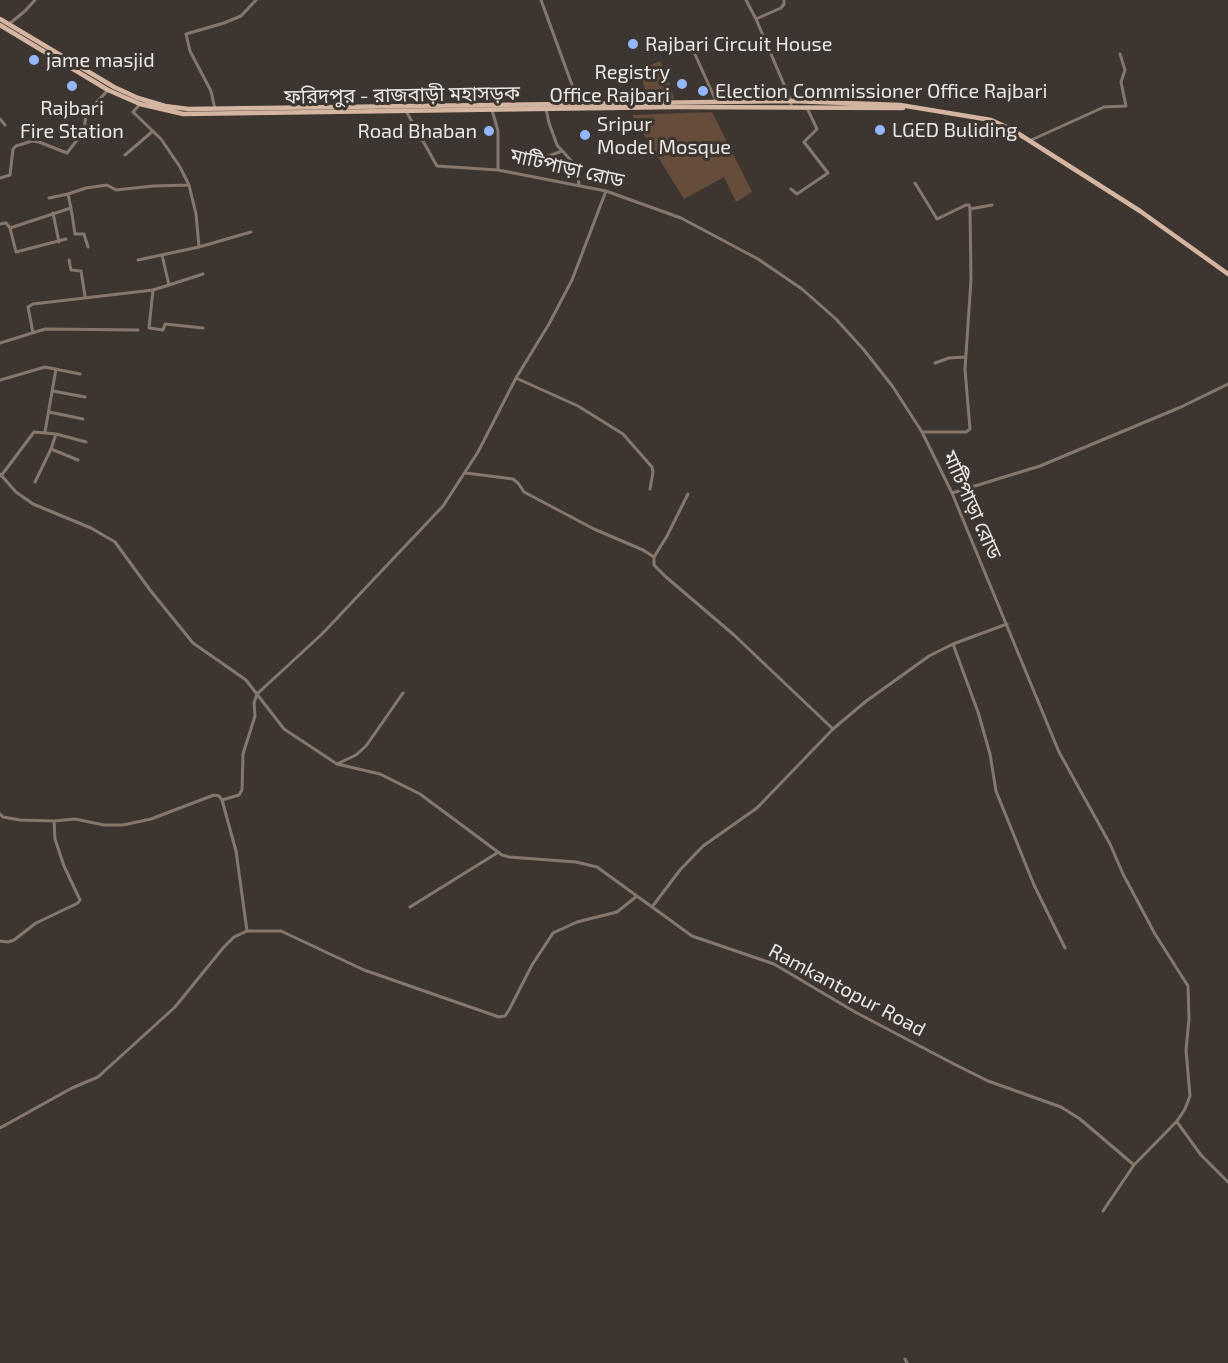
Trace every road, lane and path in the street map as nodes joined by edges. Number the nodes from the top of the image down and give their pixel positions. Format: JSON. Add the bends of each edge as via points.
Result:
{"nodes":[{"id":1,"x":35,"y":0,"type":"edge"},
{"id":2,"x":256,"y":0,"type":"edge"},
{"id":3,"x":541,"y":0,"type":"edge"},
{"id":4,"x":746,"y":0,"type":"edge"},
{"id":5,"x":784,"y":0,"type":"edge"},
{"id":6,"x":756,"y":18,"type":"junction"},
{"id":7,"x":0,"y":19,"type":"edge"},
{"id":8,"x":0,"y":25,"type":"edge"},
{"id":9,"x":7,"y":26,"type":"junction"},
{"id":10,"x":0,"y":34,"type":"edge"},
{"id":11,"x":689,"y":41,"type":"dead end"},
{"id":12,"x":1120,"y":54,"type":"dead end"},
{"id":13,"x":108,"y":90,"type":"junction"},
{"id":14,"x":716,"y":101,"type":"junction"},
{"id":15,"x":140,"y":104,"type":"junction"},
{"id":16,"x":579,"y":104,"type":"junction"},
{"id":17,"x":791,"y":104,"type":"junction"},
{"id":18,"x":806,"y":107,"type":"junction"},
{"id":19,"x":906,"y":108,"type":"junction"},
{"id":20,"x":215,"y":109,"type":"junction"},
{"id":21,"x":492,"y":109,"type":"junction"},
{"id":22,"x":546,"y":109,"type":"junction"},
{"id":23,"x":406,"y":111,"type":"junction"},
{"id":24,"x":0,"y":119,"type":"edge"},
{"id":25,"x":5,"y":124,"type":"dead end"},
{"id":26,"x":153,"y":131,"type":"junction"},
{"id":27,"x":1029,"y":141,"type":"junction"},
{"id":28,"x":562,"y":151,"type":"junction"},
{"id":29,"x":125,"y":155,"type":"dead end"},
{"id":30,"x":536,"y":161,"type":"dead end"},
{"id":31,"x":498,"y":170,"type":"junction"},
{"id":32,"x":0,"y":178,"type":"edge"},
{"id":33,"x":915,"y":183,"type":"dead end"},
{"id":34,"x":189,"y":185,"type":"junction"},
{"id":35,"x":579,"y":185,"type":"junction"},
{"id":36,"x":791,"y":189,"type":"dead end"},
{"id":37,"x":606,"y":190,"type":"junction"},
{"id":38,"x":68,"y":194,"type":"junction"},
{"id":39,"x":49,"y":198,"type":"dead end"},
{"id":40,"x":992,"y":205,"type":"dead end"},
{"id":41,"x":71,"y":208,"type":"junction"},
{"id":42,"x":970,"y":208,"type":"junction"},
{"id":43,"x":53,"y":213,"type":"junction"},
{"id":44,"x":0,"y":224,"type":"edge"},
{"id":45,"x":10,"y":228,"type":"junction"},
{"id":46,"x":251,"y":232,"type":"dead end"},
{"id":47,"x":66,"y":239,"type":"dead end"},
{"id":48,"x":59,"y":242,"type":"junction"},
{"id":49,"x":88,"y":247,"type":"dead end"},
{"id":50,"x":199,"y":247,"type":"junction"},
{"id":51,"x":162,"y":255,"type":"junction"},
{"id":52,"x":69,"y":260,"type":"dead end"},
{"id":53,"x":138,"y":260,"type":"dead end"},
{"id":54,"x":203,"y":274,"type":"dead end"},
{"id":55,"x":1228,"y":274,"type":"edge"},
{"id":56,"x":169,"y":285,"type":"junction"},
{"id":57,"x":153,"y":290,"type":"junction"},
{"id":58,"x":85,"y":297,"type":"junction"},
{"id":59,"x":203,"y":328,"type":"dead end"},
{"id":60,"x":138,"y":330,"type":"dead end"},
{"id":61,"x":33,"y":333,"type":"junction"},
{"id":62,"x":0,"y":343,"type":"edge"},
{"id":63,"x":965,"y":357,"type":"junction"},
{"id":64,"x":935,"y":363,"type":"dead end"},
{"id":65,"x":56,"y":369,"type":"junction"},
{"id":66,"x":80,"y":374,"type":"dead end"},
{"id":67,"x":516,"y":378,"type":"junction"},
{"id":68,"x":0,"y":380,"type":"edge"},
{"id":69,"x":1228,"y":384,"type":"edge"},
{"id":70,"x":53,"y":391,"type":"junction"},
{"id":71,"x":85,"y":397,"type":"dead end"},
{"id":72,"x":49,"y":412,"type":"junction"},
{"id":73,"x":83,"y":419,"type":"dead end"},
{"id":74,"x":45,"y":432,"type":"junction"},
{"id":75,"x":922,"y":432,"type":"junction"},
{"id":76,"x":56,"y":434,"type":"junction"},
{"id":77,"x":86,"y":442,"type":"dead end"},
{"id":78,"x":51,"y":449,"type":"junction"},
{"id":79,"x":78,"y":460,"type":"dead end"},
{"id":80,"x":466,"y":473,"type":"junction"},
{"id":81,"x":1,"y":475,"type":"edge"},
{"id":82,"x":35,"y":482,"type":"dead end"},
{"id":83,"x":650,"y":489,"type":"dead end"},
{"id":84,"x":952,"y":493,"type":"junction"},
{"id":85,"x":688,"y":494,"type":"dead end"},
{"id":86,"x":654,"y":557,"type":"junction"},
{"id":87,"x":1007,"y":623,"type":"junction"},
{"id":88,"x":953,"y":644,"type":"junction"},
{"id":89,"x":403,"y":693,"type":"dead end"},
{"id":90,"x":257,"y":694,"type":"junction"},
{"id":91,"x":833,"y":729,"type":"junction"},
{"id":92,"x":337,"y":764,"type":"junction"},
{"id":93,"x":222,"y":800,"type":"junction"},
{"id":94,"x":0,"y":814,"type":"edge"},
{"id":95,"x":54,"y":821,"type":"junction"},
{"id":96,"x":498,"y":853,"type":"junction"},
{"id":97,"x":637,"y":896,"type":"junction"},
{"id":98,"x":652,"y":907,"type":"junction"},
{"id":99,"x":410,"y":908,"type":"dead end"},
{"id":100,"x":247,"y":931,"type":"junction"},
{"id":101,"x":0,"y":940,"type":"edge"},
{"id":102,"x":1065,"y":948,"type":"dead end"},
{"id":103,"x":1177,"y":1121,"type":"junction"},
{"id":104,"x":0,"y":1128,"type":"edge"},
{"id":105,"x":1134,"y":1165,"type":"junction"},
{"id":106,"x":1228,"y":1182,"type":"edge"},
{"id":107,"x":1103,"y":1211,"type":"dead end"}],
"edges":[{"from":1,"to":9,"type":"street"},
{"from":2,"to":20,"type":"street","via":[[241,16],[186,34]]},
{"from":3,"to":16,"type":"street"},
{"from":4,"to":6,"type":"street"},
{"from":5,"to":6,"type":"street","via":[[781,8]]},
{"from":6,"to":17,"type":"street"},
{"from":7,"to":9,"type":"main road","name":"ফরিদপুর - রাজবাড়ী মহাসড়ক"},
{"from":8,"to":9,"type":"main road","name":"ফরিদপুর - রাজবাড়ী মহাসড়ক"},
{"from":9,"to":10,"type":"street"},
{"from":9,"to":13,"type":"main road","name":"ফরিদপুর - রাজবাড়ী মহাসড়ক"},
{"from":9,"to":20,"type":"main road","name":"ফরিদপুর - রাজবাড়ী মহাসড়ক","via":[[138,98],[171,107]]},
{"from":11,"to":14,"type":"street"},
{"from":12,"to":27,"type":"street","via":[[1125,70],[1121,82],[1126,106],[1104,107]]},
{"from":13,"to":15,"type":"main road","name":"ফরিদপুর - রাজবাড়ী মহাসড়ক"},
{"from":13,"to":32,"type":"street","via":[[86,114],[84,131],[67,153],[32,141],[16,146],[10,175]]},
{"from":14,"to":16,"type":"main road","name":"ফরিদপুর - রাজবাড়ী মহাসড়ক"},
{"from":14,"to":17,"type":"main road","name":"ফরিদপুর - রাজবাড়ী মহাসড়ক"},
{"from":15,"to":23,"type":"main road","name":"ফরিদপুর - রাজবাড়ী মহাসড়ক","via":[[183,114]]},
{"from":15,"to":26,"type":"street","via":[[133,112]]},
{"from":16,"to":20,"type":"main road","name":"ফরিদপুর - রাজবাড়ী মহাসড়ক"},
{"from":17,"to":18,"type":"main road","name":"ফরিদপুর - রাজবাড়ী মহাসড়ক"},
{"from":17,"to":19,"type":"main road","name":"ফরিদপুর - রাজবাড়ী মহাসড়ক"},
{"from":17,"to":22,"type":"main road","name":"ফরিদপুর - রাজবাড়ী মহাসড়ক"},
{"from":18,"to":19,"type":"main road","name":"ফরিদপুর - রাজবাড়ী মহাসড়ক"},
{"from":18,"to":36,"type":"street","via":[[817,129],[805,144],[828,173],[797,194]]},
{"from":19,"to":27,"type":"main road","via":[[991,120]]},
{"from":21,"to":22,"type":"main road","name":"ফরিদপুর - রাজবাড়ী মহাসড়ক"},
{"from":21,"to":23,"type":"main road","name":"ফরিদপুর - রাজবাড়ী মহাসড়ক"},
{"from":21,"to":31,"type":"street","name":"মাটিপাড়া রোড","via":[[498,131]]},
{"from":22,"to":28,"type":"street"},
{"from":23,"to":31,"type":"street","via":[[437,166]]},
{"from":24,"to":25,"type":"street"},
{"from":26,"to":29,"type":"street"},
{"from":26,"to":34,"type":"street"},
{"from":27,"to":55,"type":"main road","via":[[1140,211]]},
{"from":28,"to":30,"type":"street"},
{"from":28,"to":35,"type":"street","via":[[576,164]]},
{"from":31,"to":35,"type":"street","name":"মাটিপাড়া রোড"},
{"from":33,"to":42,"type":"street","via":[[937,219],[966,205]]},
{"from":34,"to":38,"type":"street","via":[[116,190],[107,185]]},
{"from":34,"to":50,"type":"street"},
{"from":35,"to":37,"type":"street","name":"মাটিপাড়া রোড"},
{"from":37,"to":67,"type":"street","via":[[572,280]]},
{"from":37,"to":75,"type":"street","name":"মাটিপাড়া রোড","via":[[681,218],[758,259],[802,289],[864,350]]},
{"from":38,"to":39,"type":"street"},
{"from":38,"to":41,"type":"street"},
{"from":40,"to":42,"type":"street"},
{"from":41,"to":43,"type":"street"},
{"from":41,"to":49,"type":"street","via":[[75,234],[84,234]]},
{"from":42,"to":63,"type":"street","via":[[971,280]]},
{"from":43,"to":45,"type":"street"},
{"from":43,"to":48,"type":"street"},
{"from":44,"to":45,"type":"street","via":[[6,223]]},
{"from":45,"to":48,"type":"street","via":[[15,252]]},
{"from":46,"to":50,"type":"street"},
{"from":47,"to":48,"type":"street"},
{"from":50,"to":51,"type":"street"},
{"from":51,"to":53,"type":"street"},
{"from":51,"to":56,"type":"street"},
{"from":52,"to":58,"type":"street","via":[[71,270],[81,271]]},
{"from":54,"to":56,"type":"street"},
{"from":56,"to":57,"type":"street"},
{"from":57,"to":58,"type":"street"},
{"from":57,"to":59,"type":"street","via":[[149,328],[162,330],[165,324]]},
{"from":58,"to":61,"type":"street","via":[[29,305]]},
{"from":60,"to":61,"type":"street","via":[[53,329]]},
{"from":61,"to":62,"type":"street"},
{"from":63,"to":64,"type":"street"},
{"from":63,"to":75,"type":"street","via":[[970,429]]},
{"from":65,"to":66,"type":"street"},
{"from":65,"to":68,"type":"street","via":[[38,368]]},
{"from":65,"to":70,"type":"street"},
{"from":67,"to":80,"type":"street"},
{"from":67,"to":83,"type":"street","via":[[578,406],[623,434],[651,467]]},
{"from":69,"to":84,"type":"street","via":[[1050,461]]},
{"from":70,"to":71,"type":"street"},
{"from":70,"to":72,"type":"street"},
{"from":72,"to":73,"type":"street"},
{"from":72,"to":74,"type":"street"},
{"from":74,"to":76,"type":"street"},
{"from":74,"to":81,"type":"street","via":[[32,434]]},
{"from":75,"to":84,"type":"street","name":"মাটিপাড়া রোড"},
{"from":76,"to":77,"type":"street"},
{"from":76,"to":78,"type":"street"},
{"from":78,"to":79,"type":"street"},
{"from":78,"to":82,"type":"street"},
{"from":80,"to":86,"type":"street","via":[[513,479],[524,492]]},
{"from":80,"to":90,"type":"street","via":[[444,506],[419,533]]},
{"from":81,"to":90,"type":"street","name":"Ramkantopur Road","via":[[33,504],[115,542],[193,643],[246,680]]},
{"from":84,"to":87,"type":"street","name":"মাটিপাড়া রোড"},
{"from":85,"to":86,"type":"street"},
{"from":86,"to":91,"type":"street","via":[[654,565],[666,578],[734,635]]},
{"from":87,"to":88,"type":"street"},
{"from":87,"to":103,"type":"street","name":"মাটিপাড়া রোড","via":[[1059,752],[1149,924],[1188,986],[1186,1050],[1190,1096]]},
{"from":88,"to":91,"type":"street","via":[[901,675]]},
{"from":88,"to":102,"type":"street","via":[[978,712],[996,791],[1034,885]]},
{"from":89,"to":92,"type":"street","via":[[366,746]]},
{"from":90,"to":92,"type":"street","name":"Ramkantopur Road","via":[[284,729]]},
{"from":90,"to":93,"type":"street","via":[[255,716],[243,754],[242,790],[239,795]]},
{"from":91,"to":98,"type":"street","via":[[757,808],[703,846]]},
{"from":92,"to":96,"type":"street","name":"Ramkantopur Road","via":[[380,774],[420,794]]},
{"from":93,"to":95,"type":"street","via":[[214,795],[151,819],[123,825],[75,819]]},
{"from":93,"to":100,"type":"street","via":[[236,850]]},
{"from":94,"to":95,"type":"street","via":[[20,820]]},
{"from":95,"to":101,"type":"street","via":[[55,839],[80,900],[36,923],[14,940]]},
{"from":96,"to":97,"type":"street","name":"Ramkantopur Road","via":[[597,867]]},
{"from":96,"to":99,"type":"street"},
{"from":97,"to":98,"type":"street","name":"Ramkantopur Road"},
{"from":97,"to":100,"type":"street","via":[[617,912],[577,922],[554,933],[509,1010],[499,1017],[364,970],[281,931]]},
{"from":98,"to":105,"type":"street","name":"Ramkantopur Road","via":[[692,936],[774,964],[855,1012],[988,1081],[1061,1107]]},
{"from":100,"to":104,"type":"street","via":[[228,943],[175,1007],[98,1077]]},
{"from":103,"to":105,"type":"street","name":"মাটিপাড়া রোড"},
{"from":103,"to":106,"type":"street","via":[[1201,1155]]},
{"from":105,"to":107,"type":"street","name":"মাটিপাড়া রোড"}]}
